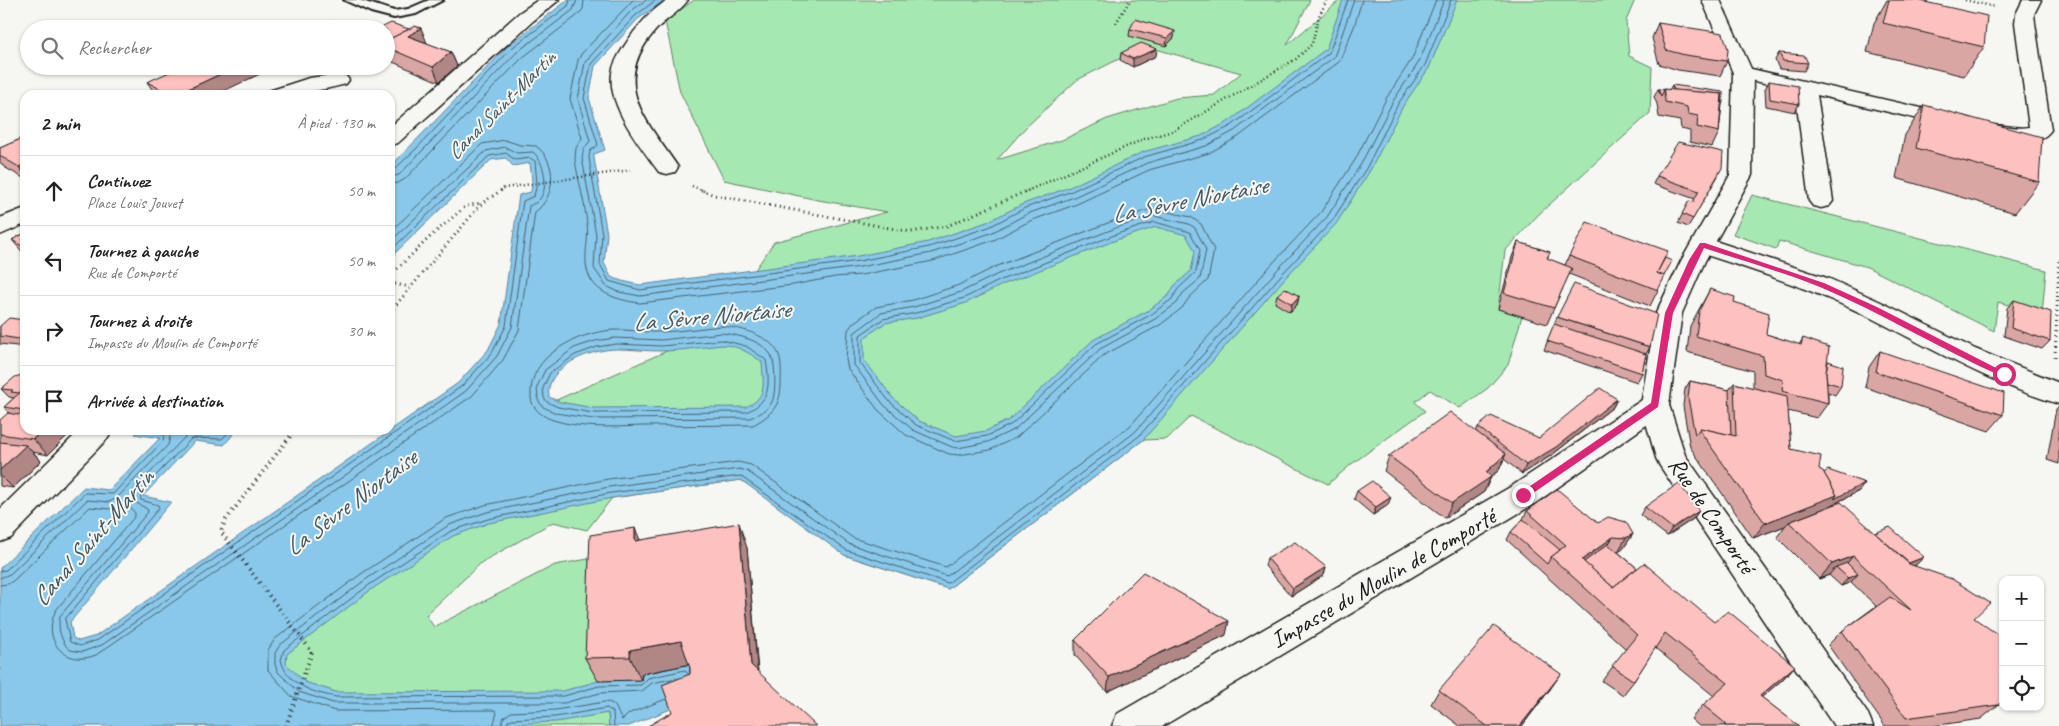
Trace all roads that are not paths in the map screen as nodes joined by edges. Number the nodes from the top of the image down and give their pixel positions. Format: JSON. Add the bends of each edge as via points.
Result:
{"nodes":[{"id":1,"x":349,"y":0,"type":"edge"},
{"id":2,"x":438,"y":0,"type":"edge"},
{"id":3,"x":550,"y":0,"type":"edge"},
{"id":4,"x":679,"y":0,"type":"edge"},
{"id":5,"x":1711,"y":0,"type":"edge"},
{"id":6,"x":2032,"y":0,"type":"edge"},
{"id":7,"x":1743,"y":74,"type":"junction"},
{"id":8,"x":339,"y":80,"type":"dead end"},
{"id":9,"x":1808,"y":87,"type":"junction"},
{"id":10,"x":291,"y":90,"type":"edge"},
{"id":11,"x":395,"y":134,"type":"edge"},
{"id":12,"x":666,"y":167,"type":"road end"},
{"id":13,"x":1821,"y":201,"type":"dead end"},
{"id":14,"x":20,"y":217,"type":"edge"},
{"id":15,"x":0,"y":227,"type":"edge"},
{"id":16,"x":1702,"y":245,"type":"junction"},
{"id":17,"x":2059,"y":394,"type":"edge"},
{"id":18,"x":1655,"y":404,"type":"junction"},
{"id":19,"x":93,"y":435,"type":"edge"},
{"id":20,"x":0,"y":529,"type":"edge"},
{"id":21,"x":1130,"y":726,"type":"edge"},
{"id":22,"x":1855,"y":726,"type":"edge"}],
"edges":[{"from":1,"to":2,"type":"lane","via":[[394,16],[414,12]]},
{"from":3,"to":11,"type":"street"},
{"from":4,"to":12,"type":"street","via":[[643,31],[622,72],[626,99],[641,132]]},
{"from":5,"to":7,"type":"street","name":"Rue de Comporté"},
{"from":6,"to":9,"type":"street","via":[[2025,14],[2040,125],[2040,130],[2034,134],[2004,133]]},
{"from":7,"to":9,"type":"street"},
{"from":7,"to":16,"type":"street","name":"Rue de Comporté","via":[[1741,175]]},
{"from":8,"to":10,"type":"street"},
{"from":9,"to":13,"type":"street","via":[[1806,97]]},
{"from":14,"to":15,"type":"street"},
{"from":16,"to":17,"type":"street","via":[[1821,285],[1874,308],[1965,356]]},
{"from":16,"to":18,"type":"street","name":"Rue de Comporté","via":[[1669,313]]},
{"from":18,"to":21,"type":"street","name":"Impasse du Moulin de Comporté","via":[[1523,495]]},
{"from":18,"to":22,"type":"street","name":"Rue de Comporté","via":[[1671,458]]},
{"from":19,"to":20,"type":"street"}]}
